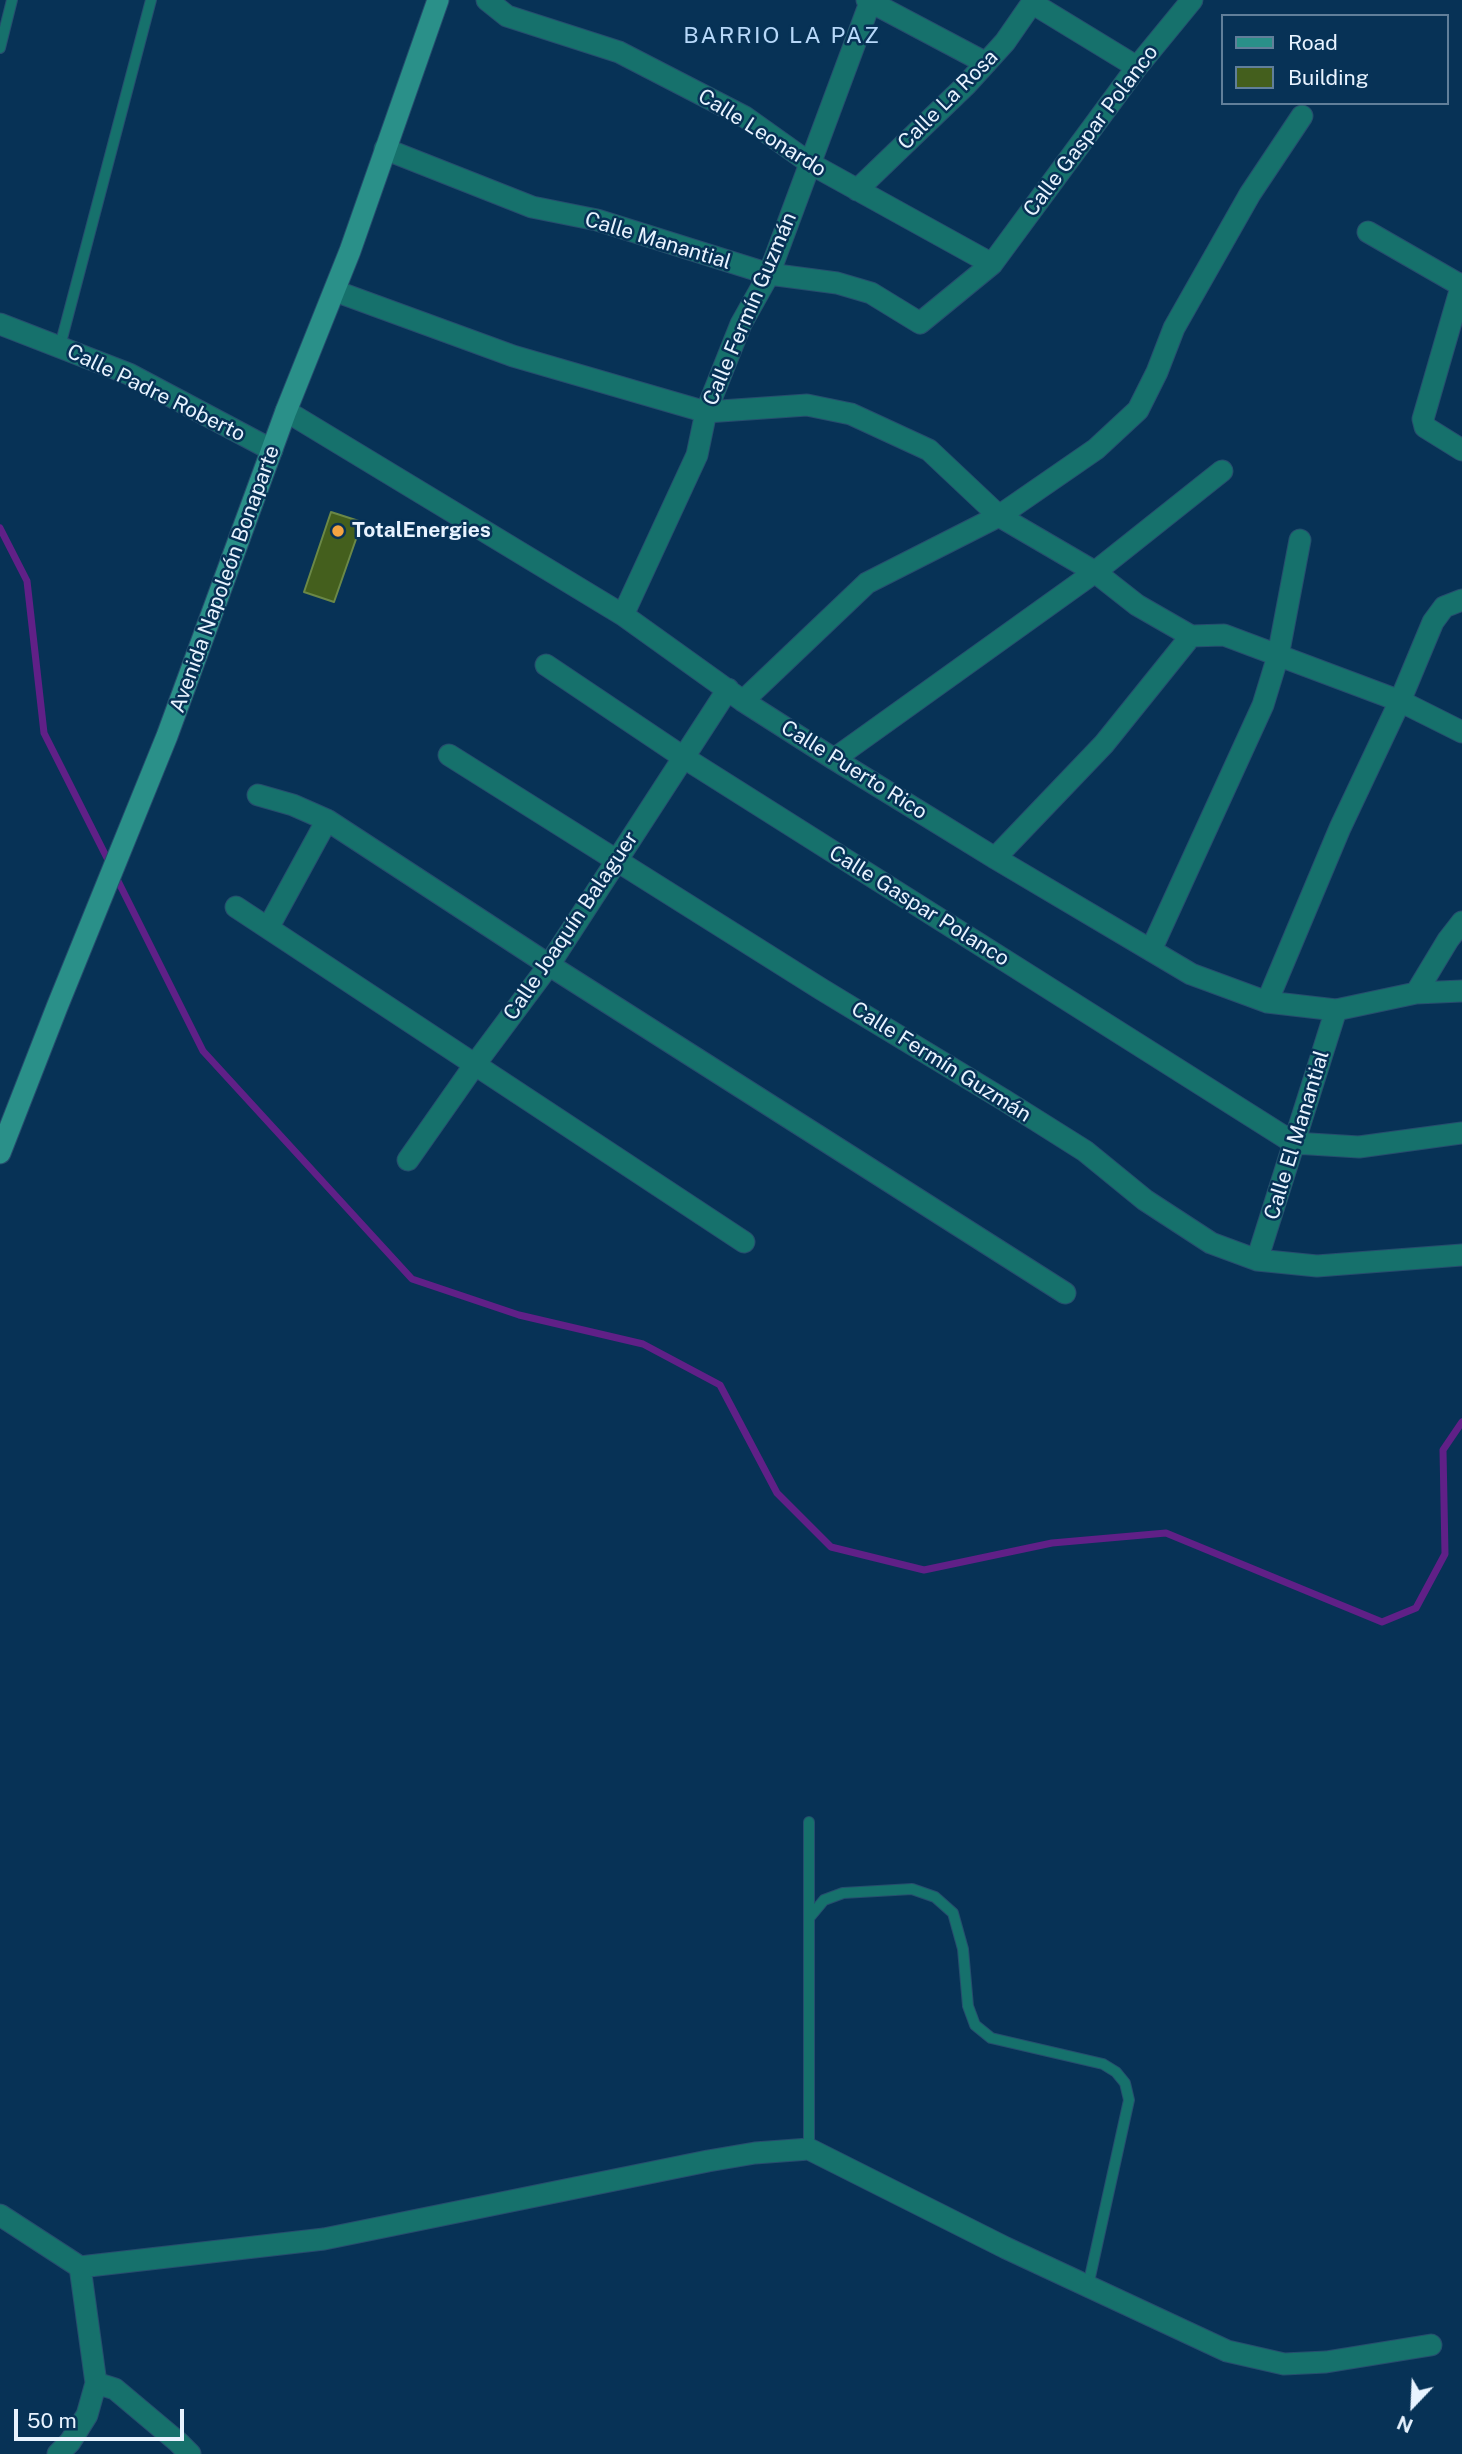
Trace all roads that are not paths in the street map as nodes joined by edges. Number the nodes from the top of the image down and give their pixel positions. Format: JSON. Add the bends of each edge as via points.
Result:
{"nodes":[{"id":1,"x":12,"y":0,"type":"edge"},
{"id":2,"x":151,"y":0,"type":"edge"},
{"id":3,"x":438,"y":0,"type":"edge"},
{"id":4,"x":487,"y":0,"type":"edge"},
{"id":5,"x":1192,"y":0,"type":"edge"},
{"id":6,"x":870,"y":1,"type":"edge"},
{"id":7,"x":0,"y":48,"type":"edge"},
{"id":8,"x":986,"y":63,"type":"junction"},
{"id":9,"x":1137,"y":67,"type":"junction"},
{"id":10,"x":1302,"y":116,"type":"dead end"},
{"id":11,"x":385,"y":149,"type":"junction"},
{"id":12,"x":811,"y":164,"type":"junction"},
{"id":13,"x":857,"y":190,"type":"junction"},
{"id":14,"x":1368,"y":232,"type":"dead end"},
{"id":15,"x":992,"y":264,"type":"junction"},
{"id":16,"x":769,"y":274,"type":"junction"},
{"id":17,"x":1462,"y":285,"type":"edge"},
{"id":18,"x":335,"y":291,"type":"junction"},
{"id":19,"x":0,"y":324,"type":"edge"},
{"id":20,"x":60,"y":345,"type":"junction"},
{"id":21,"x":286,"y":411,"type":"junction"},
{"id":22,"x":706,"y":412,"type":"junction"},
{"id":23,"x":272,"y":450,"type":"junction"},
{"id":24,"x":1462,"y":450,"type":"edge"},
{"id":25,"x":1222,"y":471,"type":"dead end"},
{"id":26,"x":999,"y":516,"type":"junction"},
{"id":27,"x":1300,"y":540,"type":"dead end"},
{"id":28,"x":1095,"y":572,"type":"junction"},
{"id":29,"x":1462,"y":600,"type":"edge"},
{"id":30,"x":623,"y":615,"type":"junction"},
{"id":31,"x":1191,"y":636,"type":"junction"},
{"id":32,"x":1278,"y":656,"type":"junction"},
{"id":33,"x":545,"y":665,"type":"dead end"},
{"id":34,"x":735,"y":695,"type":"junction"},
{"id":35,"x":1400,"y":701,"type":"junction"},
{"id":36,"x":1462,"y":732,"type":"edge"},
{"id":37,"x":449,"y":755,"type":"dead end"},
{"id":38,"x":683,"y":757,"type":"junction"},
{"id":39,"x":834,"y":759,"type":"junction"},
{"id":40,"x":258,"y":795,"type":"dead end"},
{"id":41,"x":327,"y":820,"type":"junction"},
{"id":42,"x":995,"y":858,"type":"junction"},
{"id":43,"x":618,"y":859,"type":"junction"},
{"id":44,"x":236,"y":906,"type":"dead end"},
{"id":45,"x":1462,"y":922,"type":"edge"},
{"id":46,"x":268,"y":928,"type":"junction"},
{"id":47,"x":1151,"y":950,"type":"junction"},
{"id":48,"x":549,"y":965,"type":"junction"},
{"id":49,"x":1462,"y":991,"type":"edge"},
{"id":50,"x":1416,"y":993,"type":"junction"},
{"id":51,"x":1267,"y":1002,"type":"junction"},
{"id":52,"x":1336,"y":1010,"type":"junction"},
{"id":53,"x":476,"y":1063,"type":"junction"},
{"id":54,"x":1462,"y":1133,"type":"edge"},
{"id":55,"x":1294,"y":1143,"type":"junction"},
{"id":56,"x":0,"y":1153,"type":"edge"},
{"id":57,"x":408,"y":1160,"type":"dead end"},
{"id":58,"x":744,"y":1242,"type":"dead end"},
{"id":59,"x":1462,"y":1255,"type":"edge"},
{"id":60,"x":1258,"y":1260,"type":"junction"},
{"id":61,"x":1065,"y":1293,"type":"dead end"},
{"id":62,"x":809,"y":1822,"type":"dead end"},
{"id":63,"x":809,"y":1919,"type":"junction"},
{"id":64,"x":809,"y":2148,"type":"junction"},
{"id":65,"x":0,"y":2215,"type":"edge"},
{"id":66,"x":80,"y":2267,"type":"junction"},
{"id":67,"x":1088,"y":2286,"type":"junction"},
{"id":68,"x":1431,"y":2345,"type":"dead end"},
{"id":69,"x":96,"y":2383,"type":"junction"},
{"id":70,"x":58,"y":2454,"type":"edge"},
{"id":71,"x":190,"y":2454,"type":"edge"}],
"edges":[{"from":1,"to":7,"type":"lane"},
{"from":2,"to":20,"type":"lane"},
{"from":3,"to":11,"type":"main road","name":"Avenida Napoleón Bonaparte"},
{"from":4,"to":12,"type":"street","name":"Calle Leonardo","via":[[507,16],[619,52],[745,117]]},
{"from":5,"to":9,"type":"street","name":"Calle Gaspar Polanco"},
{"from":6,"to":8,"type":"street"},
{"from":6,"to":12,"type":"street","name":"Calle Fermín Guzmán"},
{"from":8,"to":9,"type":"street","name":"Calle La Rosa","via":[[1032,3]]},
{"from":8,"to":13,"type":"street","name":"Calle La Rosa"},
{"from":9,"to":15,"type":"street","name":"Calle Gaspar Polanco"},
{"from":10,"to":26,"type":"street","name":"Calle Joaquín Balaguer","via":[[1250,194],[1174,328],[1138,410],[1096,449]]},
{"from":11,"to":16,"type":"street","name":"Calle Manantial","via":[[532,207],[597,220]]},
{"from":11,"to":18,"type":"main road","name":"Avenida Napoleón Bonaparte"},
{"from":12,"to":13,"type":"street","name":"Calle Leonardo"},
{"from":12,"to":16,"type":"street","name":"Calle Fermín Guzmán"},
{"from":13,"to":15,"type":"street","name":"Calle Leonardo"},
{"from":14,"to":17,"type":"street"},
{"from":15,"to":16,"type":"street","name":"Calle Manantial","via":[[920,323],[871,293],[838,283]]},
{"from":16,"to":22,"type":"street","name":"Calle Fermín Guzmán","via":[[741,324]]},
{"from":17,"to":24,"type":"street","via":[[1423,419],[1425,426]]},
{"from":18,"to":21,"type":"main road","name":"Avenida Napoleón Bonaparte"},
{"from":18,"to":22,"type":"street","via":[[513,356]]},
{"from":19,"to":20,"type":"street","name":"Calle Padre Roberto"},
{"from":20,"to":23,"type":"street","name":"Calle Padre Roberto","via":[[129,374]]},
{"from":21,"to":23,"type":"main road","name":"Avenida Napoleón Bonaparte"},
{"from":21,"to":30,"type":"street","name":"Calle Puerto Rico"},
{"from":22,"to":26,"type":"street","via":[[807,405],[851,414],[929,450]]},
{"from":22,"to":30,"type":"street","name":"Calle Fermín Guzmán","via":[[697,455]]},
{"from":23,"to":56,"type":"main road","name":"Avenida Napoleón Bonaparte","via":[[167,736]]},
{"from":25,"to":28,"type":"street"},
{"from":26,"to":28,"type":"street"},
{"from":26,"to":34,"type":"street","name":"Calle Joaquín Balaguer","via":[[867,583]]},
{"from":27,"to":32,"type":"street"},
{"from":28,"to":31,"type":"street","via":[[1137,605]]},
{"from":28,"to":39,"type":"street"},
{"from":29,"to":35,"type":"street","via":[[1444,607],[1433,622]]},
{"from":30,"to":34,"type":"street","name":"Calle Puerto Rico"},
{"from":31,"to":32,"type":"street","via":[[1224,635]]},
{"from":31,"to":42,"type":"street","via":[[1104,744]]},
{"from":32,"to":35,"type":"street"},
{"from":32,"to":47,"type":"street","via":[[1263,705]]},
{"from":33,"to":38,"type":"street","name":"Calle Gaspar Polanco"},
{"from":34,"to":38,"type":"street","name":"Calle Joaquín Balaguer"},
{"from":34,"to":39,"type":"street","name":"Calle Puerto Rico"},
{"from":35,"to":36,"type":"street"},
{"from":35,"to":51,"type":"street","via":[[1340,828]]},
{"from":37,"to":43,"type":"street","name":"Calle Fermín Guzmán"},
{"from":38,"to":43,"type":"street","name":"Calle Joaquín Balaguer"},
{"from":38,"to":55,"type":"street","name":"Calle Gaspar Polanco"},
{"from":39,"to":42,"type":"street","name":"Calle Puerto Rico"},
{"from":40,"to":41,"type":"street"},
{"from":41,"to":46,"type":"street"},
{"from":41,"to":48,"type":"street"},
{"from":42,"to":47,"type":"street","name":"Calle Puerto Rico"},
{"from":43,"to":48,"type":"street","name":"Calle Joaquín Balaguer"},
{"from":43,"to":60,"type":"street","name":"Calle Fermín Guzmán","via":[[1085,1151],[1179,1224],[1211,1243]]},
{"from":44,"to":46,"type":"street"},
{"from":45,"to":50,"type":"street"},
{"from":46,"to":53,"type":"street"},
{"from":47,"to":51,"type":"street","name":"Calle Puerto Rico","via":[[1191,974]]},
{"from":48,"to":53,"type":"street","name":"Calle Joaquín Balaguer"},
{"from":48,"to":61,"type":"street"},
{"from":49,"to":50,"type":"street","name":"Calle Puerto Rico"},
{"from":50,"to":52,"type":"street","name":"Calle Puerto Rico"},
{"from":51,"to":52,"type":"street","name":"Calle Puerto Rico"},
{"from":52,"to":55,"type":"street","name":"Calle El Manantial"},
{"from":53,"to":57,"type":"street","name":"Calle Joaquín Balaguer"},
{"from":53,"to":58,"type":"street"},
{"from":54,"to":55,"type":"street","via":[[1359,1147]]},
{"from":55,"to":60,"type":"street","name":"Calle El Manantial"},
{"from":59,"to":60,"type":"street","name":"Calle Fermín Guzmán","via":[[1317,1266]]},
{"from":62,"to":63,"type":"lane"},
{"from":63,"to":64,"type":"lane"},
{"from":63,"to":67,"type":"lane","via":[[824,1900],[843,1893],[912,1889],[936,1897],[953,1913],[975,2025],[991,2038],[1103,2064],[1125,2083],[1129,2100]]},
{"from":64,"to":66,"type":"street","via":[[708,2161],[324,2239]]},
{"from":64,"to":67,"type":"street"},
{"from":65,"to":66,"type":"street"},
{"from":66,"to":69,"type":"street"},
{"from":67,"to":68,"type":"street","via":[[1227,2351],[1284,2364]]},
{"from":69,"to":70,"type":"street","via":[[86,2415]]},
{"from":69,"to":71,"type":"street","via":[[115,2389]]}]}
